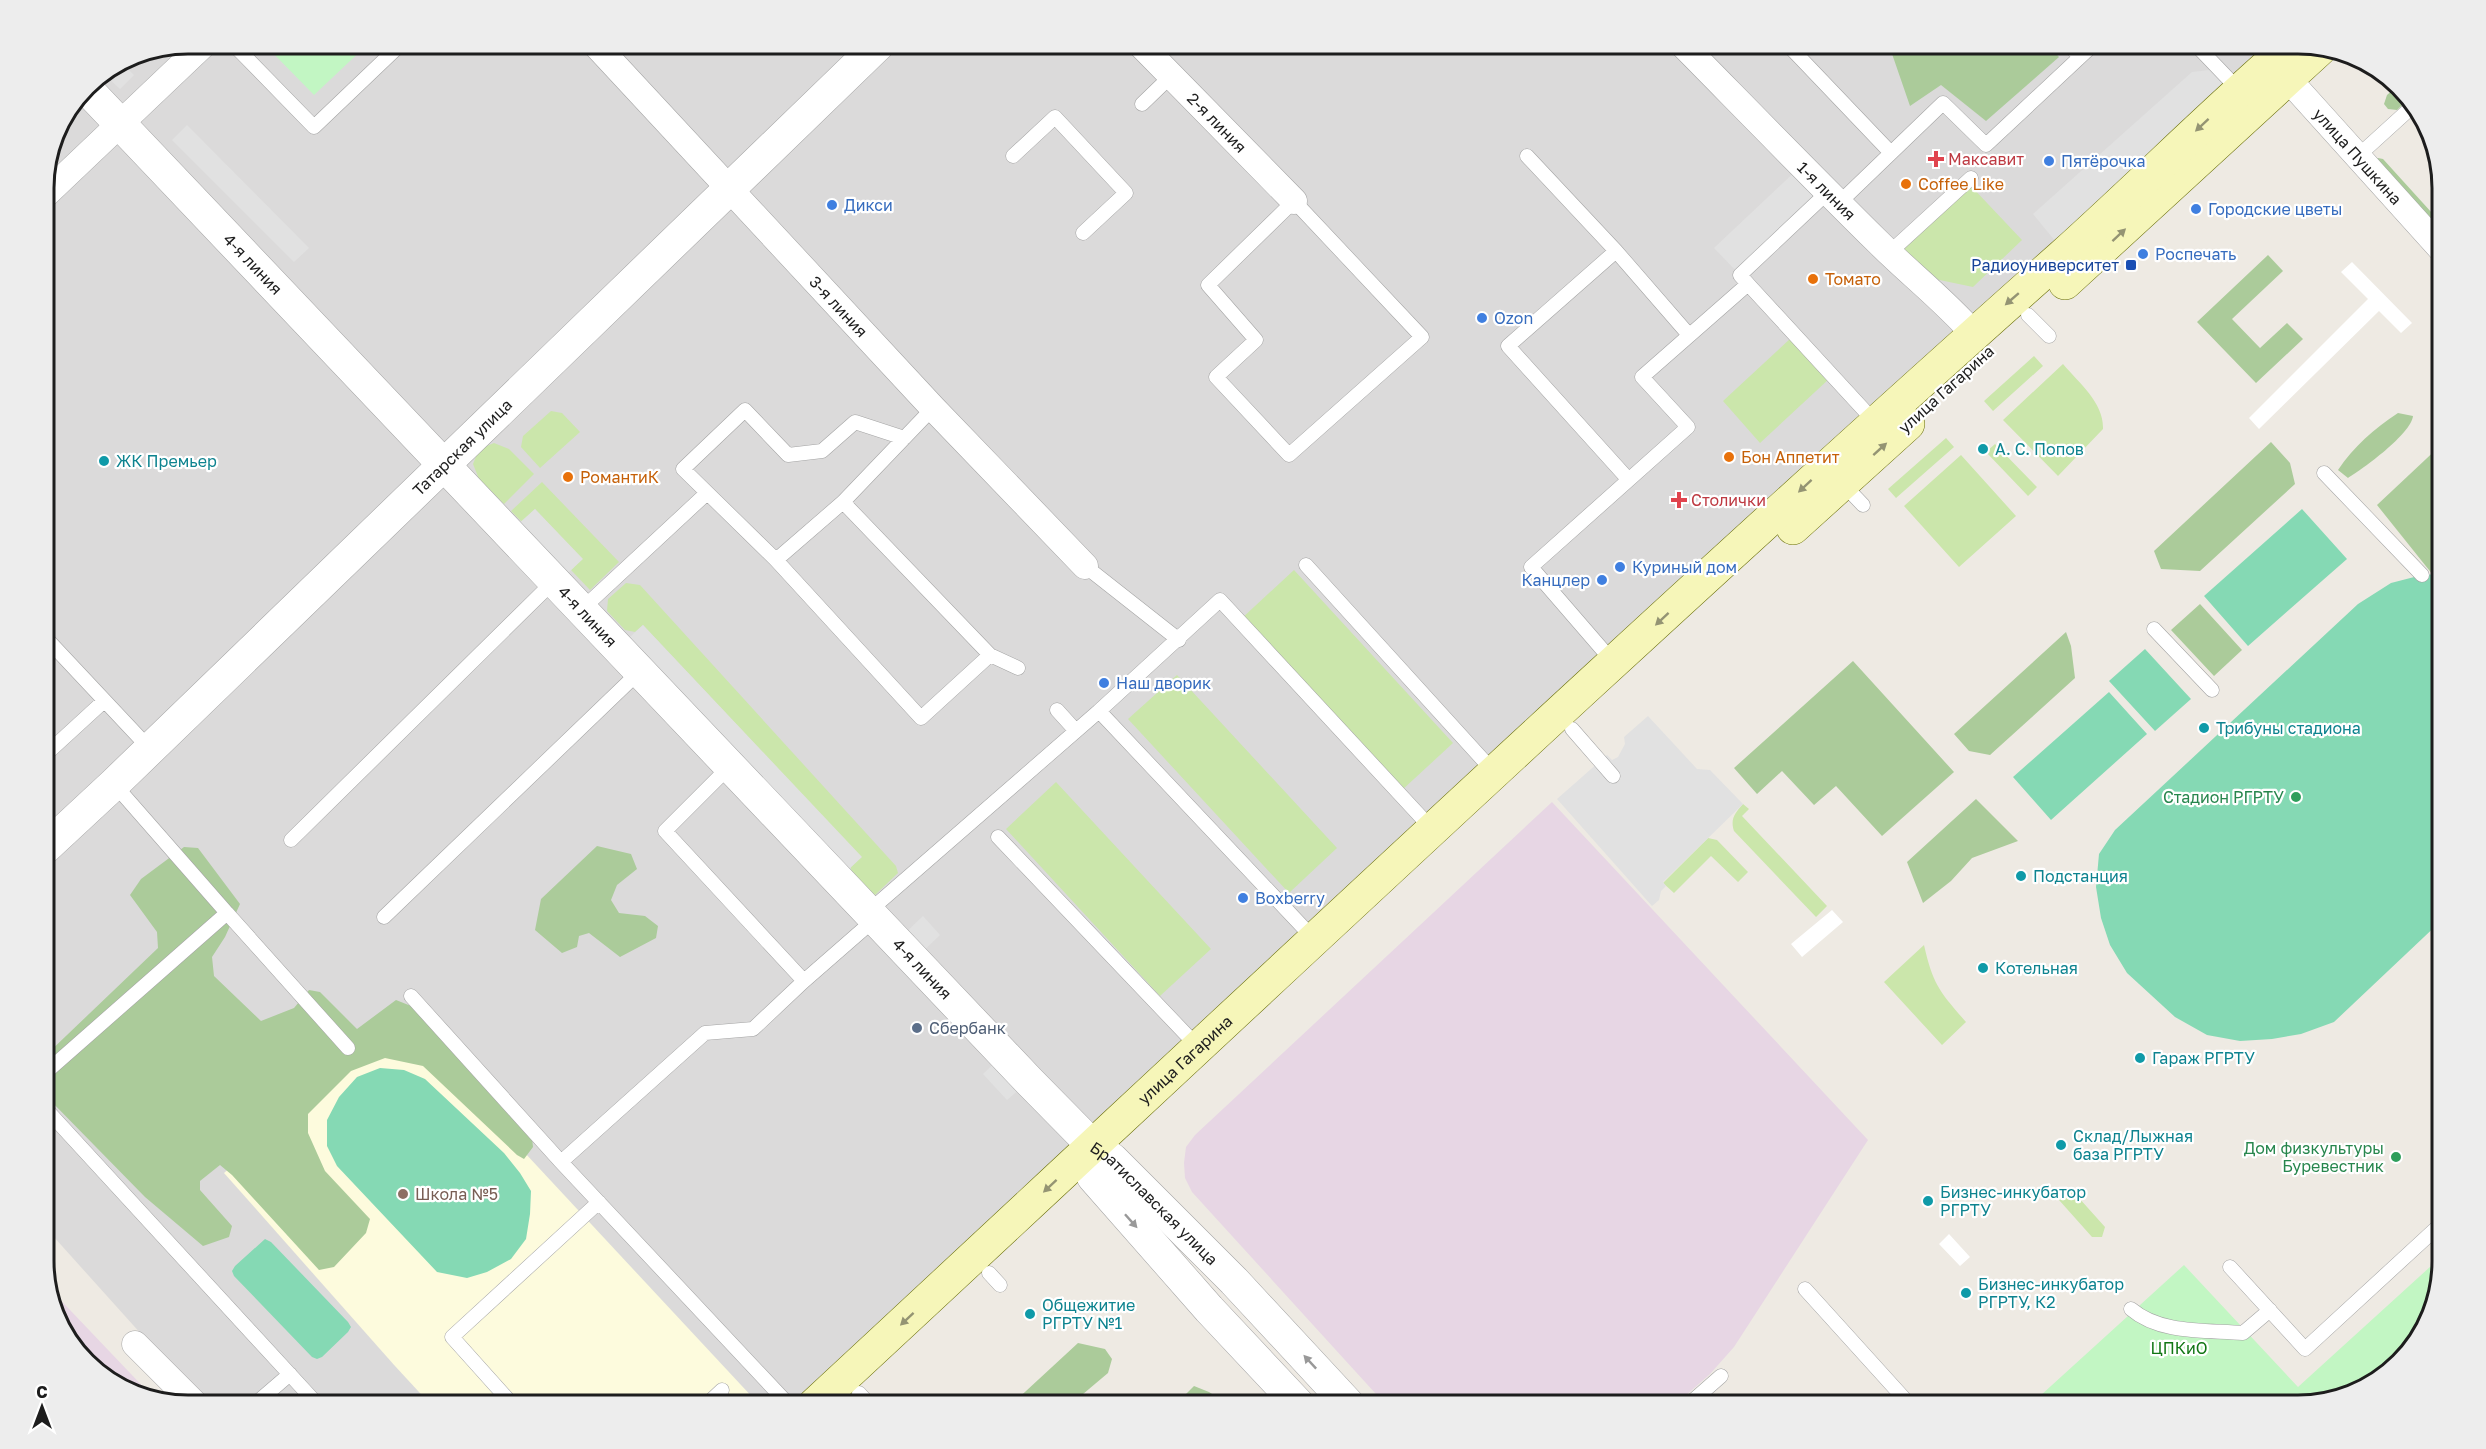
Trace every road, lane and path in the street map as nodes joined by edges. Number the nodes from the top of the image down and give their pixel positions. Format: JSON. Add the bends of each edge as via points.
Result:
{"nodes":[{"id":1,"x":194,"y":54,"type":"edge"},
{"id":2,"x":243,"y":54,"type":"edge"},
{"id":3,"x":390,"y":54,"type":"edge"},
{"id":4,"x":604,"y":54,"type":"edge"},
{"id":5,"x":869,"y":54,"type":"edge"},
{"id":6,"x":1150,"y":54,"type":"edge"},
{"id":7,"x":1692,"y":54,"type":"edge"},
{"id":8,"x":1797,"y":54,"type":"edge"},
{"id":9,"x":2077,"y":54,"type":"edge"},
{"id":10,"x":2083,"y":54,"type":"edge"},
{"id":11,"x":2204,"y":54,"type":"edge"},
{"id":12,"x":2304,"y":54,"type":"edge"},
{"id":13,"x":2080,"y":57,"type":"junction"},
{"id":14,"x":2284,"y":61,"type":"edge"},
{"id":15,"x":1171,"y":76,"type":"junction"},
{"id":16,"x":2239,"y":90,"type":"junction"},
{"id":17,"x":92,"y":94,"type":"edge"},
{"id":18,"x":1142,"y":104,"type":"dead end"},
{"id":19,"x":2407,"y":111,"type":"edge"},
{"id":20,"x":120,"y":124,"type":"junction"},
{"id":21,"x":1100,"y":144,"type":"dead end"},
{"id":22,"x":1891,"y":153,"type":"junction"},
{"id":23,"x":1090,"y":154,"type":"junction"},
{"id":24,"x":1014,"y":156,"type":"dead end"},
{"id":25,"x":1527,"y":156,"type":"dead end"},
{"id":26,"x":2358,"y":156,"type":"junction"},
{"id":27,"x":1971,"y":178,"type":"dead end"},
{"id":28,"x":54,"y":187,"type":"edge"},
{"id":29,"x":728,"y":188,"type":"junction"},
{"id":30,"x":1833,"y":197,"type":"junction"},
{"id":31,"x":1294,"y":201,"type":"junction"},
{"id":32,"x":1083,"y":233,"type":"dead end"},
{"id":33,"x":2432,"y":239,"type":"edge"},
{"id":34,"x":1616,"y":251,"type":"junction"},
{"id":35,"x":1889,"y":253,"type":"junction"},
{"id":36,"x":1748,"y":284,"type":"junction"},
{"id":37,"x":1974,"y":334,"type":"junction"},
{"id":38,"x":1689,"y":335,"type":"junction"},
{"id":39,"x":933,"y":408,"type":"junction"},
{"id":40,"x":1875,"y":422,"type":"junction"},
{"id":41,"x":904,"y":438,"type":"junction"},
{"id":42,"x":442,"y":465,"type":"junction"},
{"id":43,"x":2324,"y":473,"type":"dead end"},
{"id":44,"x":1628,"y":479,"type":"junction"},
{"id":45,"x":707,"y":493,"type":"junction"},
{"id":46,"x":843,"y":502,"type":"junction"},
{"id":47,"x":776,"y":560,"type":"junction"},
{"id":48,"x":1085,"y":566,"type":"joint"},
{"id":49,"x":1306,"y":566,"type":"dead end"},
{"id":50,"x":2422,"y":575,"type":"dead end"},
{"id":51,"x":554,"y":581,"type":"junction"},
{"id":52,"x":581,"y":610,"type":"junction"},
{"id":53,"x":2154,"y":629,"type":"dead end"},
{"id":54,"x":1179,"y":640,"type":"junction"},
{"id":55,"x":54,"y":647,"type":"edge"},
{"id":56,"x":990,"y":655,"type":"junction"},
{"id":57,"x":1614,"y":663,"type":"junction"},
{"id":58,"x":1018,"y":668,"type":"dead end"},
{"id":59,"x":640,"y":671,"type":"junction"},
{"id":60,"x":2212,"y":690,"type":"dead end"},
{"id":61,"x":104,"y":701,"type":"junction"},
{"id":62,"x":1057,"y":710,"type":"dead end"},
{"id":63,"x":1099,"y":711,"type":"junction"},
{"id":64,"x":1565,"y":722,"type":"junction"},
{"id":65,"x":1076,"y":731,"type":"junction"},
{"id":66,"x":54,"y":747,"type":"edge"},
{"id":67,"x":150,"y":749,"type":"junction"},
{"id":68,"x":730,"y":766,"type":"junction"},
{"id":69,"x":1495,"y":774,"type":"junction"},
{"id":70,"x":1614,"y":776,"type":"dead end"},
{"id":71,"x":114,"y":784,"type":"junction"},
{"id":72,"x":1433,"y":830,"type":"junction"},
{"id":73,"x":998,"y":837,"type":"dead end"},
{"id":74,"x":54,"y":840,"type":"edge"},
{"id":75,"x":291,"y":840,"type":"dead end"},
{"id":76,"x":227,"y":913,"type":"junction"},
{"id":77,"x":871,"y":915,"type":"junction"},
{"id":78,"x":384,"y":917,"type":"dead end"},
{"id":79,"x":1315,"y":940,"type":"junction"},
{"id":80,"x":804,"y":981,"type":"junction"},
{"id":81,"x":411,"y":996,"type":"dead end"},
{"id":82,"x":348,"y":1048,"type":"dead end"},
{"id":83,"x":1200,"y":1048,"type":"junction"},
{"id":84,"x":54,"y":1065,"type":"edge"},
{"id":85,"x":54,"y":1118,"type":"edge"},
{"id":86,"x":1099,"y":1160,"type":"junction"},
{"id":87,"x":561,"y":1162,"type":"junction"},
{"id":88,"x":599,"y":1202,"type":"junction"},
{"id":89,"x":2432,"y":1232,"type":"edge"},
{"id":90,"x":2230,"y":1268,"type":"dead end"},
{"id":91,"x":1804,"y":1289,"type":"dead end"},
{"id":92,"x":2131,"y":1310,"type":"dead end"},
{"id":93,"x":2270,"y":1310,"type":"junction"},
{"id":94,"x":135,"y":1344,"type":"dead end"},
{"id":95,"x":290,"y":1374,"type":"junction"},
{"id":96,"x":1721,"y":1376,"type":"dead end"},
{"id":97,"x":722,"y":1390,"type":"dead end"},
{"id":98,"x":185,"y":1395,"type":"edge"},
{"id":99,"x":266,"y":1395,"type":"edge"},
{"id":100,"x":308,"y":1395,"type":"edge"},
{"id":101,"x":503,"y":1395,"type":"edge"},
{"id":102,"x":717,"y":1395,"type":"edge"},
{"id":103,"x":779,"y":1395,"type":"edge"},
{"id":104,"x":826,"y":1395,"type":"edge"},
{"id":105,"x":865,"y":1395,"type":"edge"},
{"id":106,"x":1289,"y":1395,"type":"edge"},
{"id":107,"x":1339,"y":1395,"type":"edge"},
{"id":108,"x":1700,"y":1395,"type":"edge"},
{"id":109,"x":1900,"y":1395,"type":"edge"}],
"edges":[{"from":1,"to":20,"type":"street"},
{"from":2,"to":3,"type":"lane","via":[[314,128]]},
{"from":4,"to":29,"type":"street","name":"3-я линия"},
{"from":5,"to":29,"type":"street","name":"Татарская улица"},
{"from":6,"to":15,"type":"street","name":"2-я линия"},
{"from":7,"to":30,"type":"street","name":"1-я линия"},
{"from":8,"to":22,"type":"lane"},
{"from":9,"to":13,"type":"lane"},
{"from":10,"to":13,"type":"lane"},
{"from":11,"to":16,"type":"lane"},
{"from":12,"to":14,"type":"main road","name":"улица Гагарина"},
{"from":13,"to":22,"type":"lane","via":[[1986,145],[1943,103]]},
{"from":14,"to":16,"type":"main road","name":"улица Гагарина"},
{"from":14,"to":26,"type":"street","name":"улица Пушкина"},
{"from":64,"to":14,"type":"main road","name":"улица Гагарина","one_way":true,"via":[[1852,494],[2038,326]]},
{"from":15,"to":18,"type":"lane"},
{"from":15,"to":31,"type":"street","name":"2-я линия"},
{"from":16,"to":37,"type":"main road","name":"улица Гагарина","one_way":true},
{"from":17,"to":20,"type":"street","name":"4-я линия"},
{"from":19,"to":26,"type":"lane"},
{"from":20,"to":28,"type":"street"},
{"from":20,"to":42,"type":"street","name":"4-я линия"},
{"from":21,"to":23,"type":"lane"},
{"from":22,"to":30,"type":"lane"},
{"from":23,"to":24,"type":"lane","via":[[1055,117]]},
{"from":23,"to":32,"type":"lane","via":[[1126,193]]},
{"from":25,"to":34,"type":"lane"},
{"from":26,"to":33,"type":"street","name":"улица Пушкина"},
{"from":27,"to":35,"type":"lane"},
{"from":29,"to":39,"type":"street","name":"3-я линия"},
{"from":29,"to":42,"type":"street","name":"Татарская улица"},
{"from":30,"to":35,"type":"street","name":"1-я линия"},
{"from":30,"to":36,"type":"lane","via":[[1740,275]]},
{"from":31,"to":31,"type":"lane","via":[[1422,337],[1289,456],[1216,377],[1256,340],[1208,285]]},
{"from":34,"to":38,"type":"lane"},
{"from":34,"to":44,"type":"lane","via":[[1508,346]]},
{"from":35,"to":37,"type":"street","name":"1-я линия"},
{"from":36,"to":38,"type":"lane"},
{"from":36,"to":40,"type":"lane"},
{"from":37,"to":40,"type":"main road","name":"улица Гагарина"},
{"from":38,"to":44,"type":"lane","via":[[1642,377],[1688,426]]},
{"from":39,"to":41,"type":"lane"},
{"from":39,"to":48,"type":"street","name":"3-я линия"},
{"from":40,"to":57,"type":"main road","name":"улица Гагарина","one_way":true},
{"from":41,"to":45,"type":"lane","via":[[855,422],[822,451],[788,455],[746,410],[683,469]]},
{"from":41,"to":46,"type":"lane"},
{"from":42,"to":51,"type":"street","name":"4-я линия"},
{"from":42,"to":67,"type":"street","name":"Татарская улица"},
{"from":43,"to":50,"type":"lane"},
{"from":44,"to":57,"type":"lane","via":[[1531,567]]},
{"from":45,"to":47,"type":"lane"},
{"from":45,"to":52,"type":"lane"},
{"from":46,"to":47,"type":"lane"},
{"from":46,"to":56,"type":"lane"},
{"from":47,"to":56,"type":"lane","via":[[921,718]]},
{"from":48,"to":54,"type":"lane"},
{"from":49,"to":69,"type":"lane"},
{"from":51,"to":52,"type":"street","name":"4-я линия"},
{"from":51,"to":75,"type":"lane"},
{"from":52,"to":59,"type":"street","name":"4-я линия"},
{"from":53,"to":60,"type":"lane"},
{"from":54,"to":63,"type":"lane"},
{"from":54,"to":72,"type":"lane","via":[[1220,600]]},
{"from":55,"to":61,"type":"lane"},
{"from":56,"to":58,"type":"lane"},
{"from":57,"to":64,"type":"main road","name":"улица Гагарина"},
{"from":59,"to":68,"type":"street","name":"4-я линия"},
{"from":59,"to":78,"type":"lane"},
{"from":61,"to":66,"type":"lane"},
{"from":61,"to":67,"type":"lane"},
{"from":62,"to":65,"type":"lane"},
{"from":63,"to":65,"type":"lane"},
{"from":63,"to":79,"type":"lane"},
{"from":64,"to":69,"type":"main road","name":"улица Гагарина"},
{"from":64,"to":70,"type":"lane"},
{"from":64,"to":86,"type":"main road","name":"улица Гагарина"},
{"from":65,"to":77,"type":"lane"},
{"from":67,"to":71,"type":"street","name":"Татарская улица"},
{"from":68,"to":77,"type":"street","name":"4-я линия"},
{"from":68,"to":80,"type":"lane","via":[[665,831]]},
{"from":69,"to":72,"type":"main road","name":"улица Гагарина"},
{"from":71,"to":74,"type":"street","name":"Татарская улица"},
{"from":71,"to":76,"type":"lane"},
{"from":72,"to":79,"type":"main road","name":"улица Гагарина"},
{"from":73,"to":83,"type":"lane"},
{"from":76,"to":82,"type":"lane"},
{"from":76,"to":84,"type":"lane"},
{"from":77,"to":80,"type":"lane"},
{"from":77,"to":86,"type":"street","name":"4-я линия"},
{"from":79,"to":83,"type":"main road","name":"улица Гагарина"},
{"from":80,"to":87,"type":"lane","via":[[753,1029],[705,1034]]},
{"from":81,"to":87,"type":"lane"},
{"from":83,"to":86,"type":"main road","name":"улица Гагарина"},
{"from":85,"to":95,"type":"lane"},
{"from":86,"to":104,"type":"main road","name":"улица Гагарина","one_way":true},
{"from":86,"to":105,"type":"main road","name":"улица Гагарина","via":[[994,1279]]},
{"from":86,"to":106,"type":"street","name":"Братиславская улица","one_way":true,"via":[[1209,1309]]},
{"from":107,"to":86,"type":"street","name":"Братиславская улица","one_way":true,"via":[[1234,1281]]},
{"from":87,"to":88,"type":"lane"},
{"from":88,"to":101,"type":"lane","via":[[452,1337]]},
{"from":88,"to":103,"type":"lane"},
{"from":89,"to":93,"type":"lane","via":[[2305,1349]]},
{"from":90,"to":93,"type":"lane"},
{"from":91,"to":109,"type":"lane"},
{"from":92,"to":93,"type":"lane","via":[[2167,1327],[2243,1333]]},
{"from":94,"to":98,"type":"street"},
{"from":95,"to":99,"type":"lane"},
{"from":95,"to":100,"type":"lane"},
{"from":96,"to":108,"type":"lane"},
{"from":97,"to":102,"type":"lane"}]}
